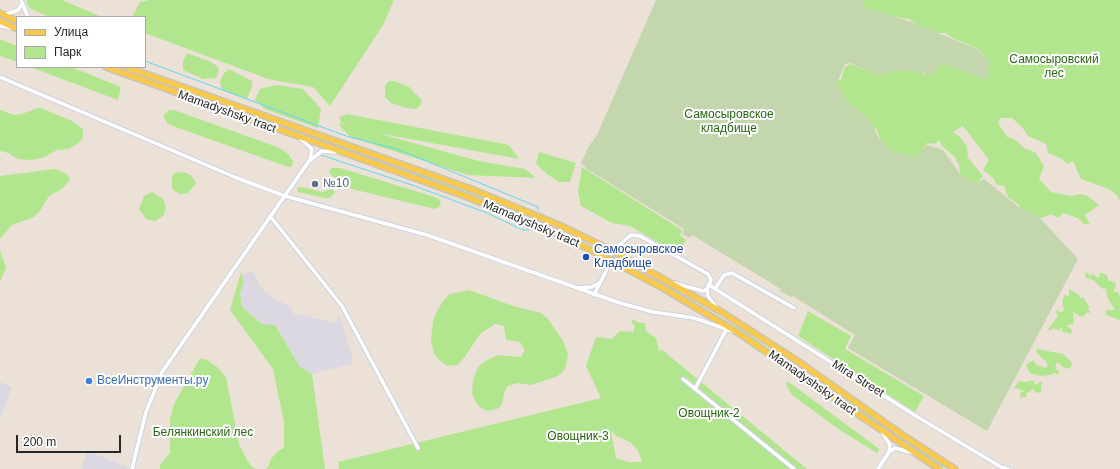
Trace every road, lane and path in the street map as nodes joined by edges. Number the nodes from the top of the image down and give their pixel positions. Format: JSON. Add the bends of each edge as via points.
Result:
{"nodes":[{"id":1,"x":22,"y":2,"type":"edge"},
{"id":2,"x":2,"y":14,"type":"edge"},
{"id":3,"x":28,"y":16,"type":"edge"},
{"id":4,"x":0,"y":21,"type":"edge"},
{"id":5,"x":16,"y":21,"type":"edge"},
{"id":6,"x":0,"y":26,"type":"edge"},
{"id":7,"x":16,"y":29,"type":"edge"},
{"id":8,"x":109,"y":68,"type":"edge"},
{"id":9,"x":129,"y":68,"type":"edge"},
{"id":10,"x":0,"y":77,"type":"edge"},
{"id":11,"x":297,"y":136,"type":"junction"},
{"id":12,"x":343,"y":152,"type":"junction"},
{"id":13,"x":309,"y":161,"type":"junction"},
{"id":14,"x":285,"y":196,"type":"junction"},
{"id":15,"x":270,"y":216,"type":"junction"},
{"id":16,"x":620,"y":244,"type":"tunnel mouth"},
{"id":17,"x":607,"y":269,"type":"tunnel mouth"},
{"id":18,"x":600,"y":282,"type":"junction"},
{"id":19,"x":672,"y":283,"type":"junction"},
{"id":20,"x":708,"y":287,"type":"junction"},
{"id":21,"x":574,"y":288,"type":"junction"},
{"id":22,"x":715,"y":289,"type":"junction"},
{"id":23,"x":594,"y":294,"type":"junction"},
{"id":24,"x":794,"y":308,"type":"dead end"},
{"id":25,"x":720,"y":311,"type":"junction"},
{"id":26,"x":726,"y":330,"type":"junction"},
{"id":27,"x":737,"y":332,"type":"junction"},
{"id":28,"x":683,"y":379,"type":"dead end"},
{"id":29,"x":695,"y":389,"type":"junction"},
{"id":30,"x":880,"y":430,"type":"junction"},
{"id":31,"x":418,"y":448,"type":"dead end"},
{"id":32,"x":889,"y":452,"type":"junction"},
{"id":33,"x":914,"y":454,"type":"junction"},
{"id":34,"x":132,"y":469,"type":"edge"},
{"id":35,"x":794,"y":469,"type":"edge"},
{"id":36,"x":878,"y":469,"type":"edge"},
{"id":37,"x":939,"y":469,"type":"edge"},
{"id":38,"x":955,"y":469,"type":"edge"},
{"id":39,"x":1008,"y":469,"type":"edge"}],
"edges":[{"from":1,"to":2,"type":"street","via":[[18,10]]},
{"from":1,"to":3,"type":"street"},
{"from":2,"to":5,"type":"main road"},
{"from":4,"to":7,"type":"main road"},
{"from":6,"to":7,"type":"street"},
{"from":8,"to":11,"type":"main road","name":"Mamadyshsky tract"},
{"from":9,"to":19,"type":"main road","name":"Mamadyshsky tract","via":[[471,189],[568,229]]},
{"from":10,"to":14,"type":"street"},
{"from":11,"to":12,"type":"main road","name":"Mamadyshsky tract"},
{"from":11,"to":13,"type":"street","via":[[311,147]]},
{"from":12,"to":13,"type":"street","via":[[324,150]]},
{"from":12,"to":27,"type":"main road","name":"Mamadyshsky tract","via":[[468,197],[558,234],[663,288]]},
{"from":13,"to":14,"type":"street"},
{"from":14,"to":15,"type":"street"},
{"from":14,"to":21,"type":"street","via":[[427,235]]},
{"from":15,"to":31,"type":"street","via":[[342,306]]},
{"from":15,"to":34,"type":"street","via":[[159,378],[146,412]]},
{"from":16,"to":20,"type":"street","via":[[631,235],[640,236],[708,274],[711,280]]},
{"from":17,"to":18,"type":"street"},
{"from":18,"to":21,"type":"street","via":[[592,287]]},
{"from":18,"to":23,"type":"street"},
{"from":19,"to":20,"type":"street","via":[[699,291]]},
{"from":19,"to":25,"type":"main road","name":"Mamadyshsky tract"},
{"from":20,"to":22,"type":"street","name":"Mira Street"},
{"from":20,"to":25,"type":"street","via":[[709,298]]},
{"from":21,"to":23,"type":"street"},
{"from":22,"to":24,"type":"street","via":[[724,274],[732,272]]},
{"from":22,"to":39,"type":"street","name":"Mira Street","via":[[916,416]]},
{"from":23,"to":26,"type":"street","via":[[635,308],[710,322]]},
{"from":25,"to":38,"type":"main road","name":"Mamadyshsky tract"},
{"from":26,"to":27,"type":"street"},
{"from":26,"to":29,"type":"street"},
{"from":27,"to":30,"type":"main road","name":"Mamadyshsky tract","via":[[792,367]]},
{"from":28,"to":29,"type":"street"},
{"from":29,"to":35,"type":"street"},
{"from":30,"to":32,"type":"street","via":[[890,443]]},
{"from":30,"to":33,"type":"main road","name":"Mamadyshsky tract"},
{"from":32,"to":33,"type":"street","via":[[895,448]]},
{"from":32,"to":36,"type":"street"},
{"from":33,"to":37,"type":"main road","name":"Mamadyshsky tract"}]}
